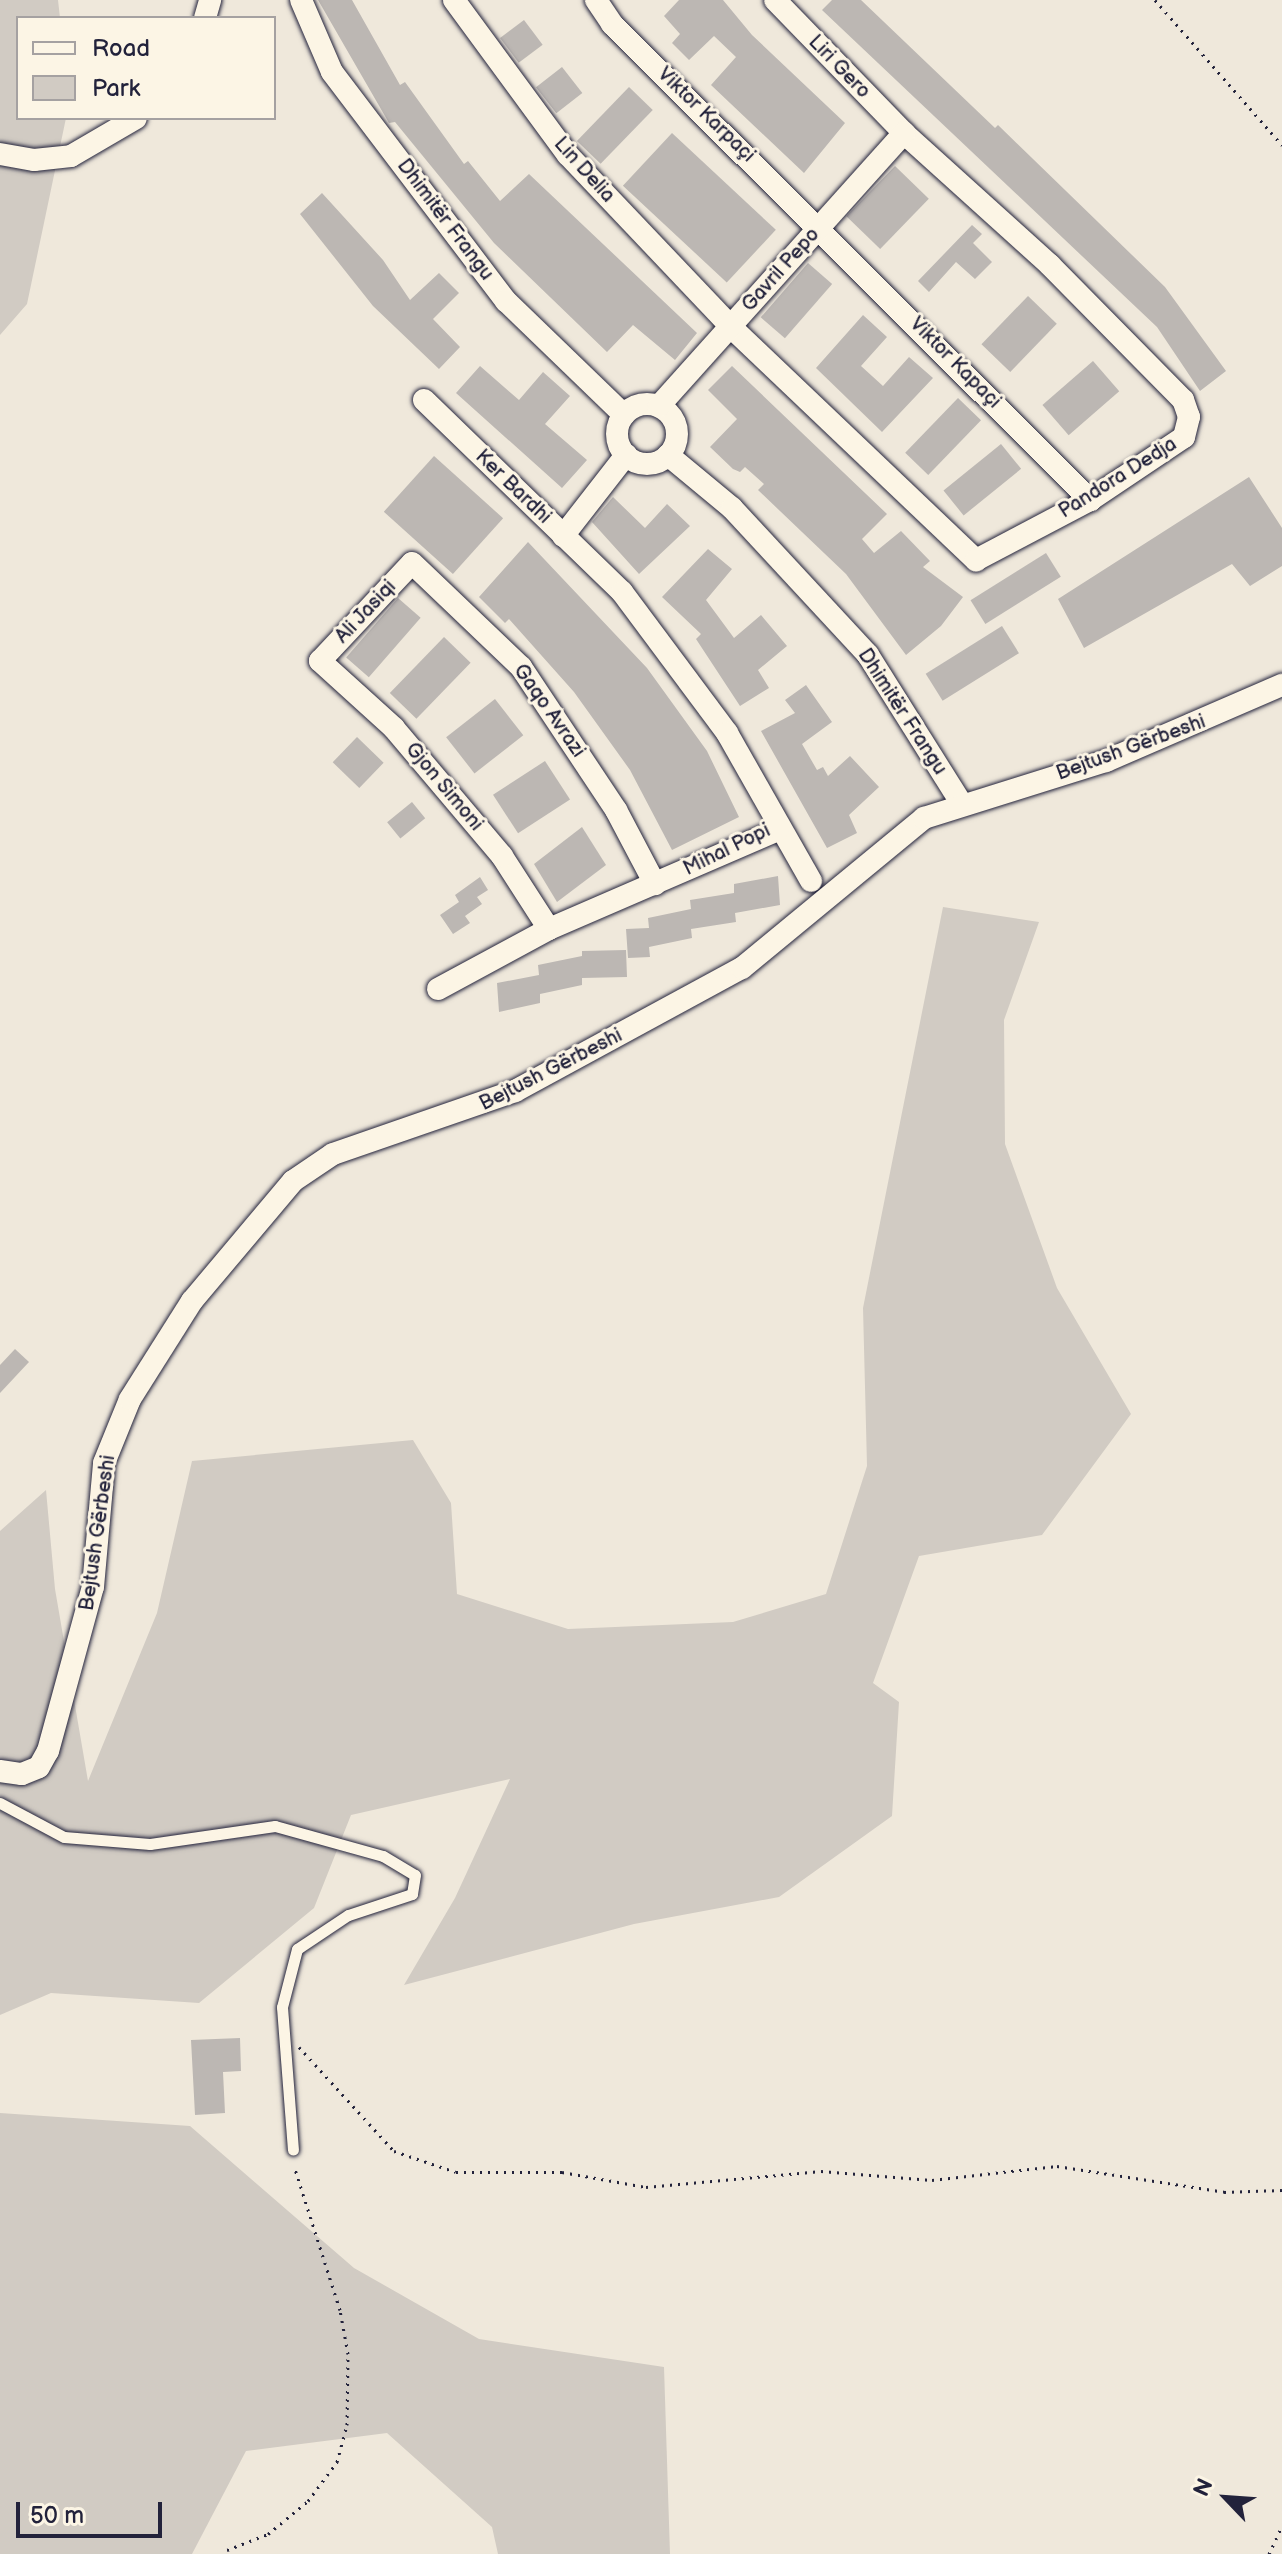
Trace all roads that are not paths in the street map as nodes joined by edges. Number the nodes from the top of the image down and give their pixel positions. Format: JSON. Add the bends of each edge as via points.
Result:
{"nodes":[{"id":1,"x":301,"y":0,"type":"edge"},
{"id":2,"x":454,"y":0,"type":"edge"},
{"id":3,"x":596,"y":0,"type":"edge"},
{"id":4,"x":775,"y":0,"type":"edge"},
{"id":5,"x":133,"y":120,"type":"edge"},
{"id":6,"x":904,"y":133,"type":"junction"},
{"id":7,"x":0,"y":154,"type":"edge"},
{"id":8,"x":820,"y":226,"type":"junction"},
{"id":9,"x":730,"y":326,"type":"junction"},
{"id":10,"x":424,"y":400,"type":"dead end"},
{"id":11,"x":659,"y":406,"type":"junction"},
{"id":12,"x":624,"y":415,"type":"junction"},
{"id":13,"x":626,"y":455,"type":"junction"},
{"id":14,"x":668,"y":455,"type":"junction"},
{"id":15,"x":1090,"y":500,"type":"junction"},
{"id":16,"x":563,"y":536,"type":"junction"},
{"id":17,"x":412,"y":563,"type":"joint"},
{"id":18,"x":320,"y":661,"type":"joint"},
{"id":19,"x":1282,"y":685,"type":"edge"},
{"id":20,"x":962,"y":804,"type":"junction"},
{"id":21,"x":778,"y":830,"type":"junction"},
{"id":22,"x":811,"y":881,"type":"dead end"},
{"id":23,"x":655,"y":884,"type":"junction"},
{"id":24,"x":549,"y":929,"type":"junction"},
{"id":25,"x":438,"y":989,"type":"dead end"},
{"id":26,"x":0,"y":1771,"type":"edge"},
{"id":27,"x":0,"y":1803,"type":"edge"},
{"id":28,"x":293,"y":2150,"type":"road end"}],
"edges":[{"from":1,"to":12,"type":"street","name":"Dhimitër Frangu","via":[[332,72],[506,301]]},
{"from":2,"to":9,"type":"street","name":"Lin Delia","via":[[568,155]]},
{"from":3,"to":8,"type":"street","name":"Viktor Karpaçi","via":[[612,24]]},
{"from":4,"to":6,"type":"street","name":"Liri Gero"},
{"from":5,"to":7,"type":"street","via":[[71,156],[34,160]]},
{"from":6,"to":8,"type":"street","name":"Gavril Pepo"},
{"from":6,"to":15,"type":"street","name":"Pandora Dedja","via":[[1050,265],[1183,400],[1189,417],[1184,437]]},
{"from":8,"to":9,"type":"street","name":"Gavril Pepo"},
{"from":8,"to":15,"type":"street","name":"Viktor Kapaçi"},
{"from":9,"to":11,"type":"street","name":"Gavril Pepo"},
{"from":9,"to":15,"type":"street","name":"Pandora Dedja","via":[[976,560]]},
{"from":10,"to":16,"type":"street","name":"Ker Bardhi"},
{"from":11,"to":12,"type":"street","via":[[640,404]]},
{"from":11,"to":14,"type":"street","via":[[677,428]]},
{"from":12,"to":13,"type":"street","via":[[617,440]]},
{"from":13,"to":14,"type":"street","via":[[643,463]]},
{"from":13,"to":16,"type":"street","name":"Ker Bardhi"},
{"from":14,"to":20,"type":"street","name":"Dhimitër Frangu","via":[[732,508],[868,655]]},
{"from":16,"to":21,"type":"street","name":"Mihal Popi","via":[[622,592],[727,733]]},
{"from":17,"to":18,"type":"street","name":"Ali Jasiqi"},
{"from":17,"to":23,"type":"street","name":"Gaqo Avrazi","via":[[521,667],[616,810]]},
{"from":18,"to":24,"type":"street","name":"Gjon Simoni","via":[[394,728],[502,856]]},
{"from":19,"to":20,"type":"street","name":"Bejtush Gërbeshi","via":[[1106,761]]},
{"from":20,"to":26,"type":"street","name":"Bejtush Gërbeshi","via":[[900,833],[801,923],[742,968],[481,1107],[333,1154],[276,1197],[173,1326],[130,1399],[104,1463],[93,1587],[48,1751],[39,1767],[22,1774]]},
{"from":21,"to":22,"type":"street"},
{"from":21,"to":23,"type":"street","name":"Mihal Popi"},
{"from":23,"to":24,"type":"street","name":"Mihal Popi"},
{"from":24,"to":25,"type":"street","name":"Mihal Popi"},
{"from":27,"to":28,"type":"lane","via":[[64,1837],[150,1844],[275,1826],[383,1856],[415,1875],[412,1894],[348,1915],[297,1949],[282,2007]]}]}
